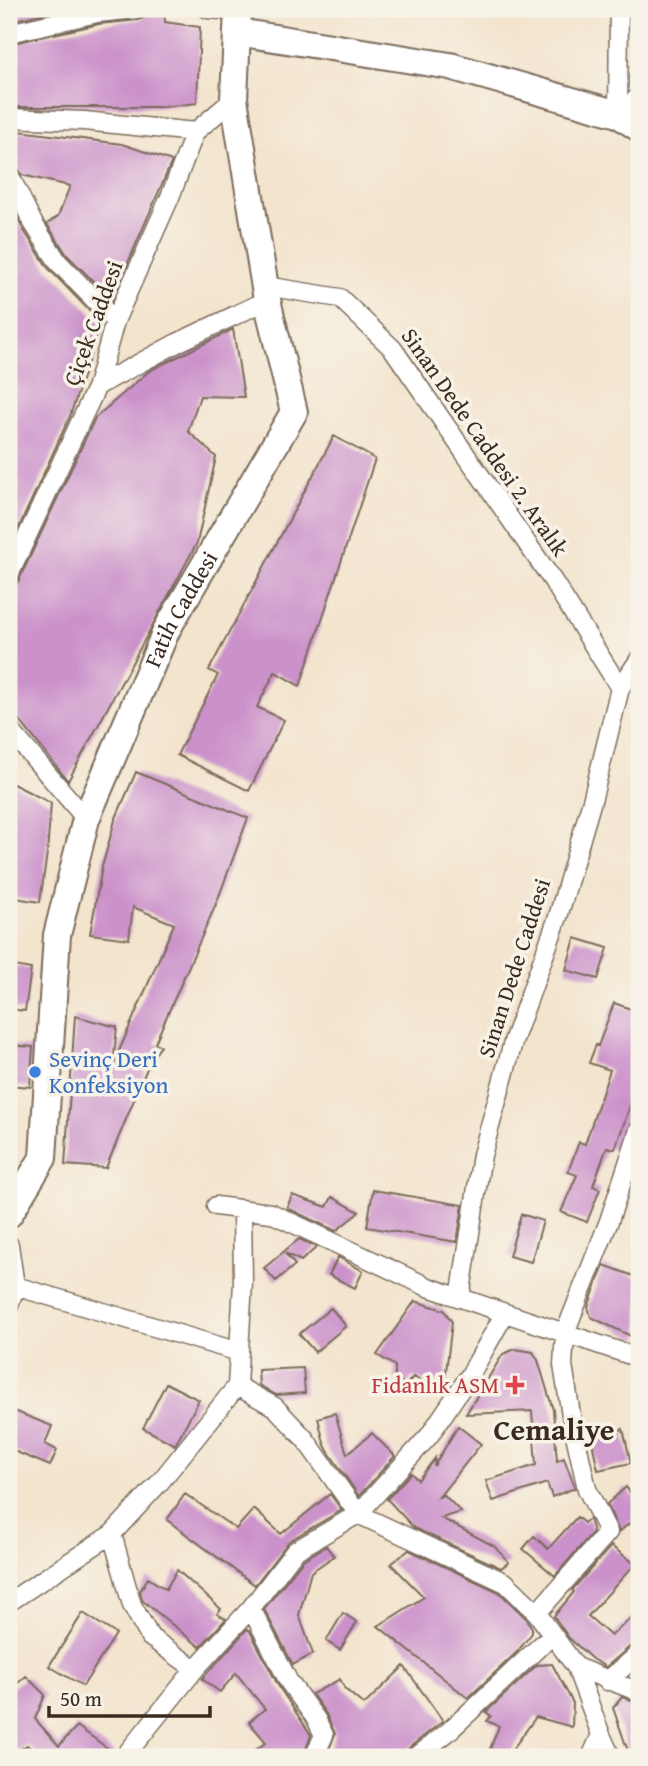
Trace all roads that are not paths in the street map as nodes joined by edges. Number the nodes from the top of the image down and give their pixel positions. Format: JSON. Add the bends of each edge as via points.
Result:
{"nodes":[{"id":1,"x":136,"y":9,"type":"edge"},
{"id":2,"x":208,"y":9,"type":"edge"},
{"id":3,"x":620,"y":9,"type":"edge"},
{"id":4,"x":238,"y":17,"type":"edge"},
{"id":5,"x":9,"y":33,"type":"edge"},
{"id":6,"x":639,"y":97,"type":"edge"},
{"id":7,"x":234,"y":99,"type":"junction"},
{"id":8,"x":9,"y":118,"type":"edge"},
{"id":9,"x":629,"y":121,"type":"edge"},
{"id":10,"x":195,"y":132,"type":"junction"},
{"id":11,"x":9,"y":174,"type":"edge"},
{"id":12,"x":266,"y":293,"type":"junction"},
{"id":13,"x":115,"y":321,"type":"junction"},
{"id":14,"x":97,"y":386,"type":"junction"},
{"id":15,"x":9,"y":575,"type":"edge"},
{"id":16,"x":639,"y":660,"type":"edge"},
{"id":17,"x":620,"y":688,"type":"junction"},
{"id":18,"x":9,"y":729,"type":"edge"},
{"id":19,"x":86,"y":819,"type":"junction"},
{"id":20,"x":639,"y":1130,"type":"edge"},
{"id":21,"x":216,"y":1206,"type":"dead end"},
{"id":22,"x":242,"y":1209,"type":"junction"},
{"id":23,"x":9,"y":1214,"type":"edge"},
{"id":24,"x":9,"y":1245,"type":"edge"},
{"id":25,"x":15,"y":1286,"type":"junction"},
{"id":26,"x":460,"y":1298,"type":"junction"},
{"id":27,"x":9,"y":1306,"type":"edge"},
{"id":28,"x":505,"y":1313,"type":"junction"},
{"id":29,"x":565,"y":1333,"type":"junction"},
{"id":30,"x":239,"y":1352,"type":"junction"},
{"id":31,"x":639,"y":1358,"type":"edge"},
{"id":32,"x":237,"y":1386,"type":"junction"},
{"id":33,"x":358,"y":1514,"type":"junction"},
{"id":34,"x":112,"y":1534,"type":"junction"},
{"id":35,"x":9,"y":1602,"type":"edge"},
{"id":36,"x":251,"y":1608,"type":"junction"},
{"id":37,"x":537,"y":1613,"type":"junction"},
{"id":38,"x":552,"y":1635,"type":"junction"},
{"id":39,"x":639,"y":1654,"type":"edge"},
{"id":40,"x":576,"y":1667,"type":"junction"},
{"id":41,"x":195,"y":1669,"type":"junction"},
{"id":42,"x":607,"y":1681,"type":"junction"},
{"id":43,"x":639,"y":1692,"type":"edge"},
{"id":44,"x":601,"y":1735,"type":"junction"},
{"id":45,"x":128,"y":1756,"type":"edge"},
{"id":46,"x":314,"y":1757,"type":"edge"},
{"id":47,"x":416,"y":1757,"type":"edge"},
{"id":48,"x":591,"y":1757,"type":"edge"},
{"id":49,"x":611,"y":1757,"type":"edge"}],
"edges":[{"from":1,"to":5,"type":"street"},
{"from":2,"to":4,"type":"street"},
{"from":3,"to":9,"type":"street"},
{"from":4,"to":7,"type":"main road","name":"Fatih Caddesi"},
{"from":4,"to":9,"type":"main road","via":[[450,66]]},
{"from":6,"to":9,"type":"street"},
{"from":7,"to":10,"type":"street","name":"Çiçek Caddesi"},
{"from":7,"to":12,"type":"main road","name":"Fatih Caddesi"},
{"from":8,"to":10,"type":"street"},
{"from":10,"to":13,"type":"street","name":"Çiçek Caddesi"},
{"from":11,"to":13,"type":"street","via":[[58,262]]},
{"from":12,"to":14,"type":"street"},
{"from":12,"to":17,"type":"street","name":"Sinan Dede Caddesi 2. Aralık","via":[[340,298],[393,349],[553,581]]},
{"from":12,"to":19,"type":"main road","name":"Fatih Caddesi","via":[[294,412],[167,629]]},
{"from":13,"to":14,"type":"street","name":"Çiçek Caddesi"},
{"from":14,"to":15,"type":"street","name":"Çiçek Caddesi"},
{"from":16,"to":17,"type":"street","name":"Sinan Dede Caddesi"},
{"from":17,"to":26,"type":"street","name":"Sinan Dede Caddesi","via":[[566,890],[514,1039],[482,1155]]},
{"from":18,"to":19,"type":"street"},
{"from":19,"to":23,"type":"main road","name":"Fatih Caddesi","via":[[57,935],[43,1158]]},
{"from":20,"to":29,"type":"street"},
{"from":21,"to":22,"type":"street"},
{"from":22,"to":26,"type":"street","via":[[271,1213]]},
{"from":22,"to":30,"type":"street"},
{"from":24,"to":25,"type":"street"},
{"from":25,"to":27,"type":"street"},
{"from":25,"to":30,"type":"street"},
{"from":26,"to":28,"type":"street"},
{"from":28,"to":29,"type":"street"},
{"from":28,"to":33,"type":"street","via":[[429,1436]]},
{"from":29,"to":31,"type":"street"},
{"from":29,"to":37,"type":"street","via":[[563,1365],[572,1421],[587,1489],[608,1532]]},
{"from":30,"to":32,"type":"street"},
{"from":32,"to":33,"type":"street","via":[[275,1407],[305,1439]]},
{"from":32,"to":34,"type":"street"},
{"from":33,"to":36,"type":"street","via":[[295,1551]]},
{"from":33,"to":37,"type":"street","via":[[506,1583]]},
{"from":34,"to":35,"type":"street"},
{"from":34,"to":41,"type":"street","via":[[132,1605],[150,1637]]},
{"from":36,"to":41,"type":"street"},
{"from":36,"to":46,"type":"street","via":[[289,1682],[324,1735]]},
{"from":37,"to":38,"type":"street"},
{"from":38,"to":40,"type":"street"},
{"from":38,"to":47,"type":"street"},
{"from":39,"to":42,"type":"street"},
{"from":40,"to":42,"type":"street"},
{"from":40,"to":44,"type":"street"},
{"from":41,"to":45,"type":"street"},
{"from":42,"to":43,"type":"street"},
{"from":44,"to":48,"type":"street"},
{"from":44,"to":49,"type":"street"}]}
